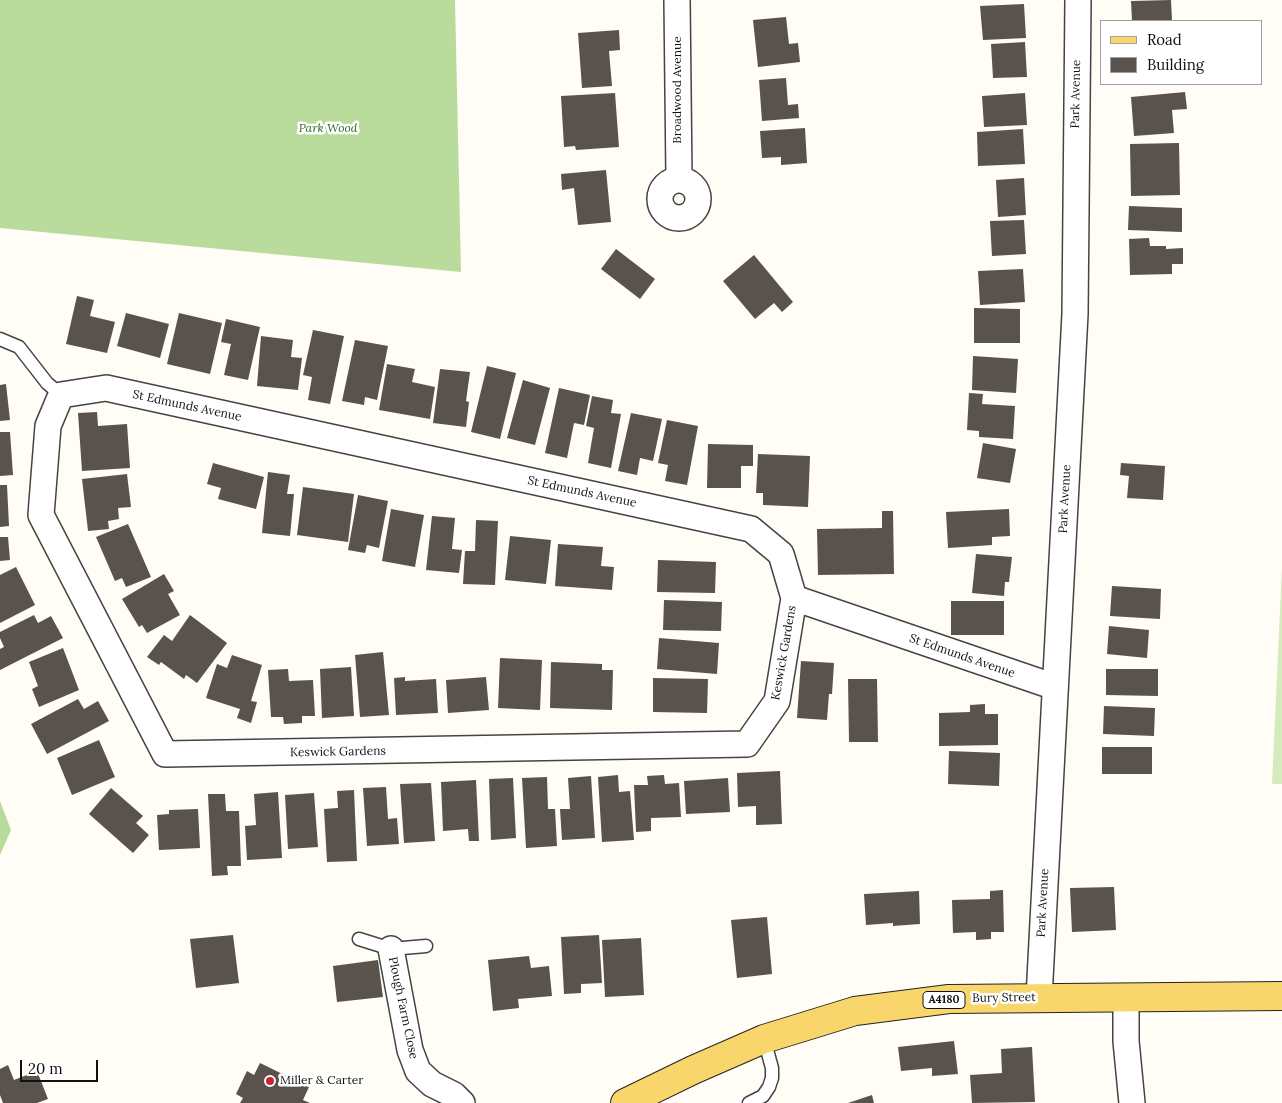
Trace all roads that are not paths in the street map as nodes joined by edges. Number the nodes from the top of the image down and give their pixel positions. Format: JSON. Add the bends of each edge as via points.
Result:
{"nodes":[{"id":1,"x":677,"y":0,"type":"edge"},
{"id":2,"x":1078,"y":0,"type":"edge"},
{"id":3,"x":679,"y":179,"type":"dead end"},
{"id":4,"x":0,"y":339,"type":"edge"},
{"id":5,"x":61,"y":394,"type":"junction"},
{"id":6,"x":794,"y":598,"type":"junction"},
{"id":7,"x":1055,"y":687,"type":"junction"},
{"id":8,"x":359,"y":939,"type":"dead end"},
{"id":9,"x":426,"y":946,"type":"dead end"},
{"id":10,"x":391,"y":949,"type":"junction"},
{"id":11,"x":1282,"y":996,"type":"edge"},
{"id":12,"x":1039,"y":998,"type":"junction"},
{"id":13,"x":1126,"y":998,"type":"junction"},
{"id":14,"x":764,"y":1039,"type":"junction"},
{"id":15,"x":462,"y":1103,"type":"edge"},
{"id":16,"x":626,"y":1103,"type":"edge"},
{"id":17,"x":749,"y":1103,"type":"edge"},
{"id":18,"x":1132,"y":1103,"type":"edge"}],
"edges":[{"from":1,"to":3,"type":"street","name":"Broadwood Avenue"},
{"from":2,"to":7,"type":"street","name":"Park Avenue","via":[[1075,314]]},
{"from":4,"to":5,"type":"lane","via":[[19,347],[47,383]]},
{"from":5,"to":6,"type":"street","name":"St Edmunds Avenue","via":[[106,388],[751,529],[781,554]]},
{"from":5,"to":6,"type":"street","name":"Keswick Gardens","via":[[48,426],[41,515],[164,754],[747,744],[777,701]]},
{"from":6,"to":7,"type":"street","name":"St Edmunds Avenue"},
{"from":7,"to":12,"type":"street","name":"Park Avenue"},
{"from":8,"to":10,"type":"lane"},
{"from":9,"to":10,"type":"lane"},
{"from":10,"to":15,"type":"street","name":"Plough Farm Close","via":[[410,1050],[418,1071]]},
{"from":11,"to":13,"type":"main road","name":"Bury Street","number":"A4180"},
{"from":12,"to":13,"type":"main road","name":"Bury Street","number":"A4180"},
{"from":12,"to":14,"type":"main road","name":"Bury Street","number":"A4180","via":[[949,1000],[855,1011]]},
{"from":13,"to":18,"type":"street"},
{"from":14,"to":16,"type":"main road","name":"Bury Street","number":"A4180"},
{"from":14,"to":17,"type":"lane","via":[[772,1078],[763,1096]]}]}
